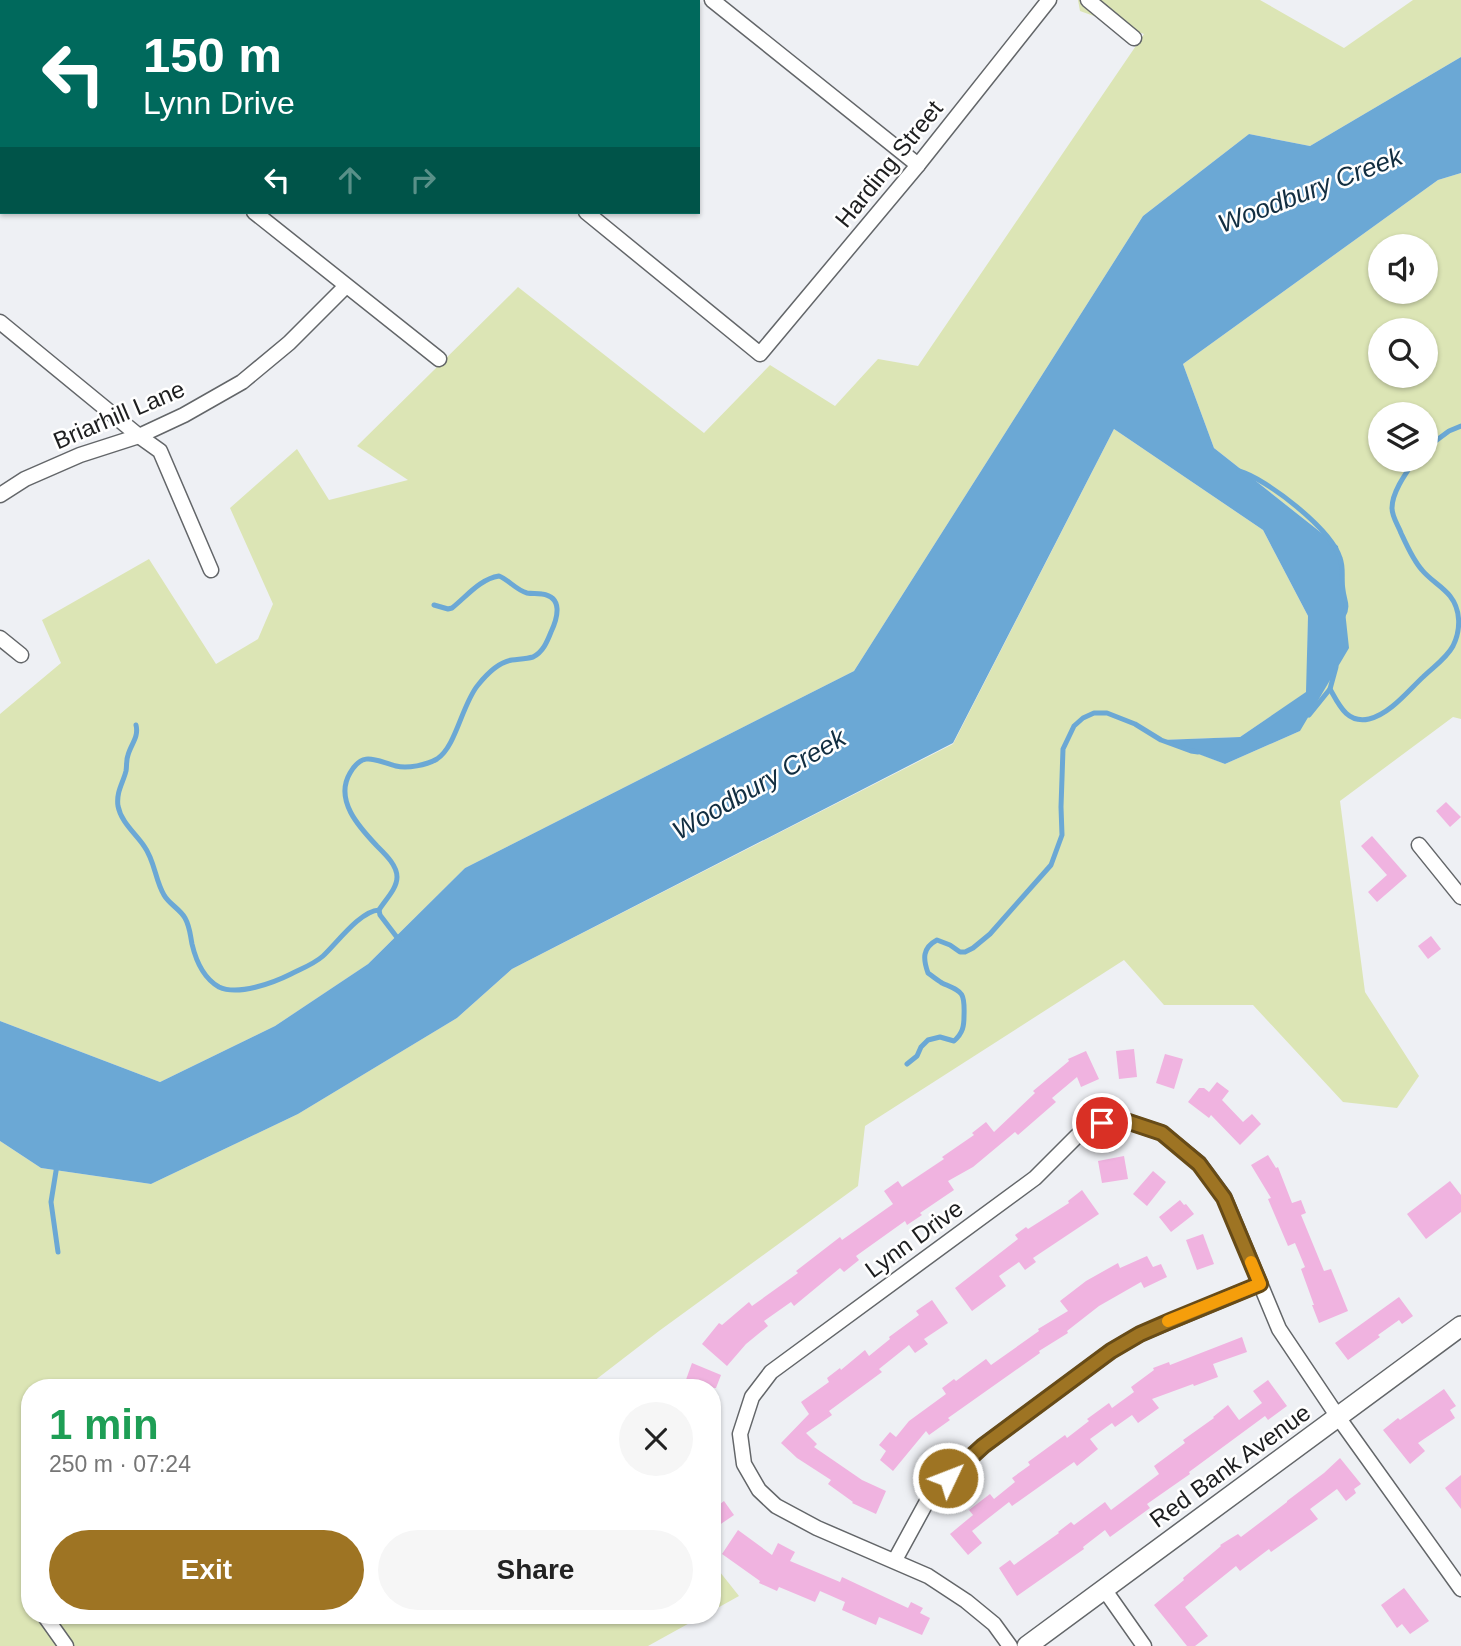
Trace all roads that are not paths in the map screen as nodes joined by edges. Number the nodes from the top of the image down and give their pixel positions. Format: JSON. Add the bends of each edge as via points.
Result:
{"nodes":[{"id":1,"x":712,"y":0,"type":"edge"},
{"id":2,"x":1049,"y":0,"type":"edge"},
{"id":3,"x":1088,"y":0,"type":"edge"},
{"id":4,"x":1134,"y":38,"type":"dead end"},
{"id":5,"x":918,"y":165,"type":"junction"},
{"id":6,"x":256,"y":214,"type":"edge"},
{"id":7,"x":588,"y":214,"type":"edge"},
{"id":8,"x":346,"y":286,"type":"junction"},
{"id":9,"x":0,"y":322,"type":"edge"},
{"id":10,"x":439,"y":359,"type":"dead end"},
{"id":11,"x":139,"y":436,"type":"junction"},
{"id":12,"x":0,"y":495,"type":"edge"},
{"id":13,"x":211,"y":570,"type":"dead end"},
{"id":14,"x":0,"y":638,"type":"edge"},
{"id":15,"x":21,"y":655,"type":"dead end"},
{"id":16,"x":1419,"y":845,"type":"dead end"},
{"id":17,"x":1461,"y":897,"type":"edge"},
{"id":18,"x":1260,"y":1284,"type":"junction"},
{"id":19,"x":1461,"y":1326,"type":"edge"},
{"id":20,"x":1338,"y":1417,"type":"junction"},
{"id":21,"x":895,"y":1560,"type":"junction"},
{"id":22,"x":1104,"y":1589,"type":"junction"},
{"id":23,"x":1461,"y":1589,"type":"edge"},
{"id":24,"x":50,"y":1624,"type":"edge"},
{"id":25,"x":66,"y":1646,"type":"edge"},
{"id":26,"x":1010,"y":1646,"type":"edge"},
{"id":27,"x":1027,"y":1646,"type":"edge"},
{"id":28,"x":1144,"y":1646,"type":"edge"}],
"edges":[{"from":1,"to":5,"type":"street"},
{"from":2,"to":5,"type":"street","name":"Harding Street"},
{"from":3,"to":4,"type":"street"},
{"from":5,"to":7,"type":"street","name":"Harding Street","via":[[760,354]]},
{"from":6,"to":8,"type":"street"},
{"from":8,"to":10,"type":"street"},
{"from":8,"to":11,"type":"street","name":"Briarhill Lane","via":[[242,382]]},
{"from":9,"to":11,"type":"street"},
{"from":11,"to":12,"type":"street","name":"Briarhill Lane","via":[[80,455]]},
{"from":11,"to":13,"type":"street","via":[[160,451]]},
{"from":14,"to":15,"type":"street"},
{"from":16,"to":17,"type":"street"},
{"from":18,"to":20,"type":"street","name":"Lynn Drive","via":[[1279,1329]]},
{"from":18,"to":21,"type":"street","via":[[1140,1334],[983,1446],[931,1494]]},
{"from":18,"to":21,"type":"street","name":"Lynn Drive","via":[[1224,1198],[1199,1164],[1162,1133],[1120,1119],[1085,1128],[1035,1178],[771,1372],[752,1398],[740,1434],[744,1464],[759,1490],[776,1506],[817,1528]]},
{"from":19,"to":20,"type":"street","name":"Red Bank Avenue"},
{"from":20,"to":22,"type":"street","name":"Red Bank Avenue"},
{"from":20,"to":23,"type":"street","name":"Lynn Drive"},
{"from":21,"to":26,"type":"street","name":"Lynn Drive","via":[[967,1601],[994,1624]]},
{"from":22,"to":27,"type":"street","name":"Red Bank Avenue"},
{"from":22,"to":28,"type":"street"},
{"from":24,"to":25,"type":"street"}]}
